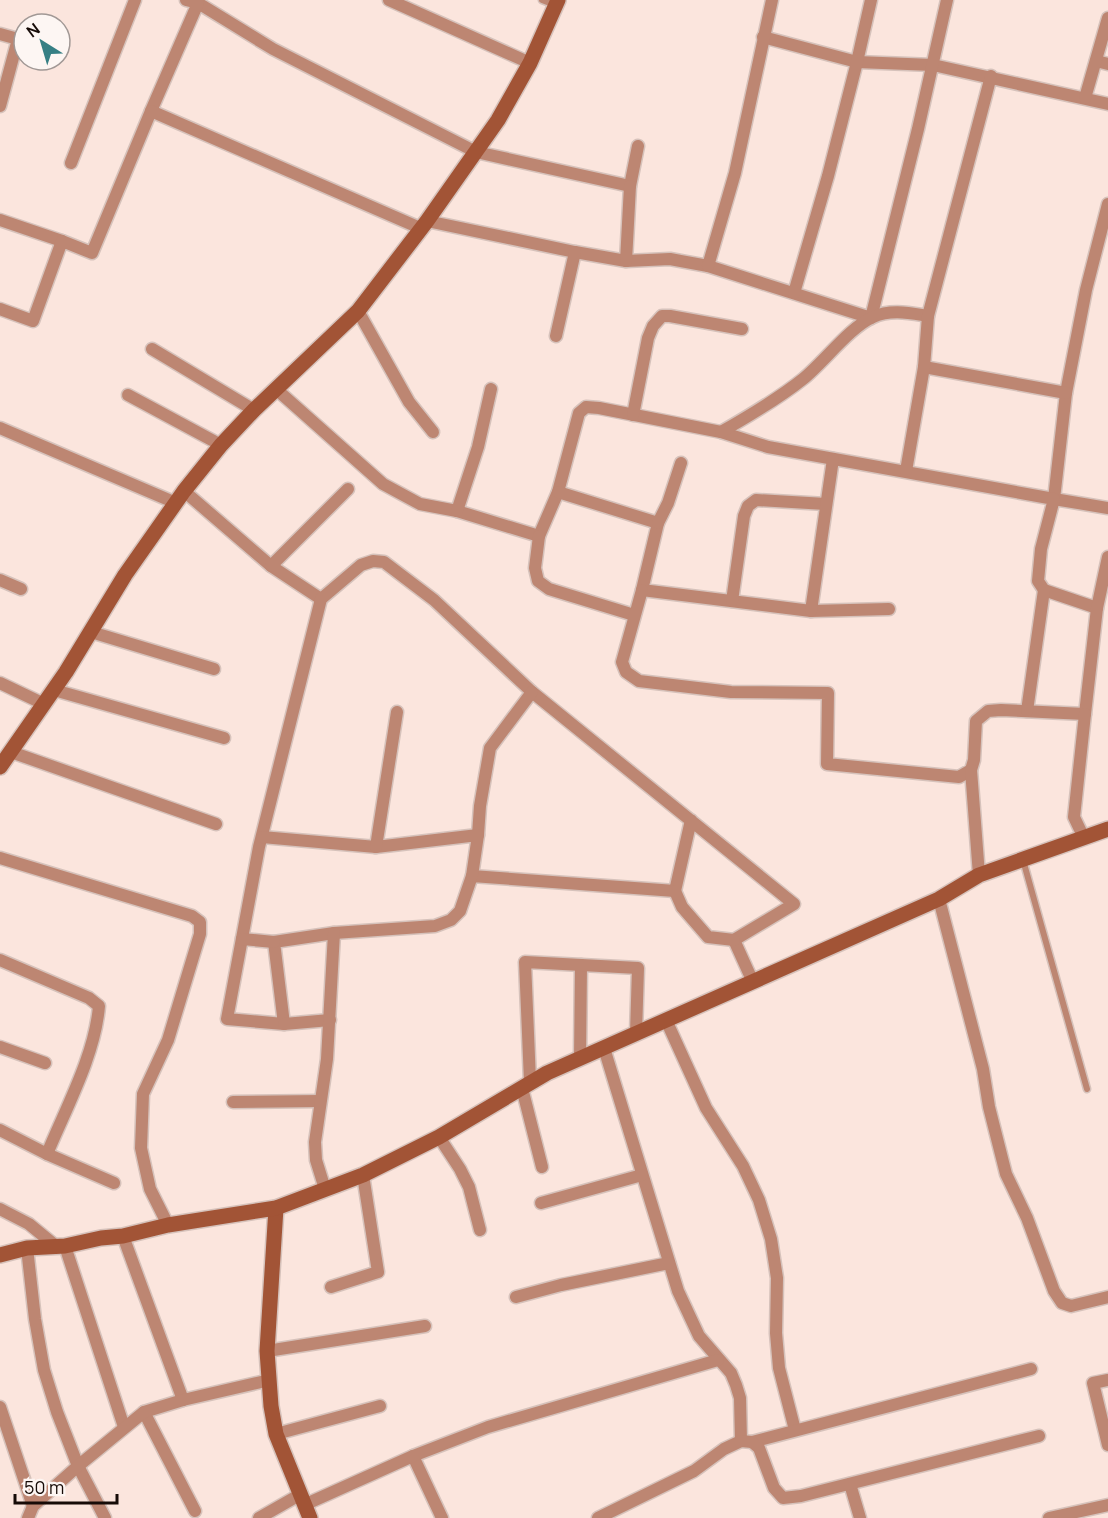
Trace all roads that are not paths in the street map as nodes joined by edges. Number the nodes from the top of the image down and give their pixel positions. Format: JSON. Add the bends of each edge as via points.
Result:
{"nodes":[{"id":1,"x":135,"y":0,"type":"edge"},
{"id":2,"x":389,"y":0,"type":"edge"},
{"id":3,"x":772,"y":0,"type":"edge"},
{"id":4,"x":870,"y":0,"type":"edge"},
{"id":5,"x":947,"y":0,"type":"edge"},
{"id":6,"x":192,"y":2,"type":"edge"},
{"id":7,"x":552,"y":2,"type":"edge"},
{"id":8,"x":1108,"y":18,"type":"edge"},
{"id":9,"x":0,"y":34,"type":"edge"},
{"id":10,"x":763,"y":37,"type":"junction"},
{"id":11,"x":857,"y":62,"type":"junction"},
{"id":12,"x":1102,"y":62,"type":"edge"},
{"id":13,"x":530,"y":63,"type":"junction"},
{"id":14,"x":933,"y":65,"type":"junction"},
{"id":15,"x":991,"y":76,"type":"junction"},
{"id":16,"x":3,"y":83,"type":"edge"},
{"id":17,"x":1085,"y":98,"type":"junction"},
{"id":18,"x":1108,"y":104,"type":"edge"},
{"id":19,"x":0,"y":106,"type":"edge"},
{"id":20,"x":151,"y":111,"type":"junction"},
{"id":21,"x":638,"y":146,"type":"dead end"},
{"id":22,"x":476,"y":152,"type":"junction"},
{"id":23,"x":71,"y":163,"type":"dead end"},
{"id":24,"x":630,"y":186,"type":"junction"},
{"id":25,"x":1108,"y":204,"type":"edge"},
{"id":26,"x":0,"y":220,"type":"edge"},
{"id":27,"x":423,"y":225,"type":"junction"},
{"id":28,"x":62,"y":241,"type":"junction"},
{"id":29,"x":575,"y":252,"type":"junction"},
{"id":30,"x":626,"y":261,"type":"junction"},
{"id":31,"x":708,"y":266,"type":"junction"},
{"id":32,"x":794,"y":293,"type":"junction"},
{"id":33,"x":358,"y":311,"type":"junction"},
{"id":34,"x":1,"y":313,"type":"edge"},
{"id":35,"x":928,"y":316,"type":"junction"},
{"id":36,"x":871,"y":318,"type":"junction"},
{"id":37,"x":742,"y":329,"type":"dead end"},
{"id":38,"x":556,"y":336,"type":"dead end"},
{"id":39,"x":152,"y":349,"type":"dead end"},
{"id":40,"x":924,"y":367,"type":"junction"},
{"id":41,"x":276,"y":389,"type":"junction"},
{"id":42,"x":491,"y":389,"type":"dead end"},
{"id":43,"x":1066,"y":393,"type":"junction"},
{"id":44,"x":128,"y":395,"type":"dead end"},
{"id":45,"x":254,"y":410,"type":"junction"},
{"id":46,"x":633,"y":415,"type":"junction"},
{"id":47,"x":0,"y":428,"type":"edge"},
{"id":48,"x":433,"y":432,"type":"dead end"},
{"id":49,"x":721,"y":432,"type":"junction"},
{"id":50,"x":221,"y":445,"type":"junction"},
{"id":51,"x":833,"y":459,"type":"junction"},
{"id":52,"x":681,"y":463,"type":"dead end"},
{"id":53,"x":906,"y":471,"type":"junction"},
{"id":54,"x":348,"y":489,"type":"dead end"},
{"id":55,"x":558,"y":492,"type":"junction"},
{"id":56,"x":180,"y":497,"type":"junction"},
{"id":57,"x":1054,"y":499,"type":"junction"},
{"id":58,"x":826,"y":504,"type":"junction"},
{"id":59,"x":1108,"y":508,"type":"edge"},
{"id":60,"x":458,"y":511,"type":"junction"},
{"id":61,"x":658,"y":523,"type":"junction"},
{"id":62,"x":539,"y":536,"type":"junction"},
{"id":63,"x":1108,"y":557,"type":"edge"},
{"id":64,"x":271,"y":566,"type":"junction"},
{"id":65,"x":0,"y":580,"type":"edge"},
{"id":66,"x":21,"y":589,"type":"dead end"},
{"id":67,"x":642,"y":590,"type":"junction"},
{"id":68,"x":1044,"y":590,"type":"junction"},
{"id":69,"x":321,"y":599,"type":"junction"},
{"id":70,"x":732,"y":601,"type":"junction"},
{"id":71,"x":1097,"y":608,"type":"junction"},
{"id":72,"x":890,"y":609,"type":"dead end"},
{"id":73,"x":811,"y":611,"type":"junction"},
{"id":74,"x":634,"y":615,"type":"junction"},
{"id":75,"x":91,"y":632,"type":"junction"},
{"id":76,"x":214,"y":669,"type":"dead end"},
{"id":77,"x":0,"y":683,"type":"edge"},
{"id":78,"x":54,"y":690,"type":"junction"},
{"id":79,"x":532,"y":692,"type":"junction"},
{"id":80,"x":44,"y":704,"type":"junction"},
{"id":81,"x":1027,"y":711,"type":"junction"},
{"id":82,"x":397,"y":712,"type":"dead end"},
{"id":83,"x":1084,"y":714,"type":"junction"},
{"id":84,"x":224,"y":738,"type":"dead end"},
{"id":85,"x":11,"y":752,"type":"junction"},
{"id":86,"x":0,"y":767,"type":"edge"},
{"id":87,"x":970,"y":770,"type":"junction"},
{"id":88,"x":691,"y":820,"type":"junction"},
{"id":89,"x":216,"y":824,"type":"dead end"},
{"id":90,"x":1108,"y":829,"type":"edge"},
{"id":91,"x":478,"y":835,"type":"junction"},
{"id":92,"x":262,"y":837,"type":"junction"},
{"id":93,"x":1084,"y":838,"type":"junction"},
{"id":94,"x":376,"y":847,"type":"junction"},
{"id":95,"x":0,"y":858,"type":"edge"},
{"id":96,"x":1023,"y":860,"type":"junction"},
{"id":97,"x":980,"y":875,"type":"junction"},
{"id":98,"x":472,"y":876,"type":"junction"},
{"id":99,"x":675,"y":891,"type":"junction"},
{"id":100,"x":939,"y":899,"type":"junction"},
{"id":101,"x":334,"y":933,"type":"junction"},
{"id":102,"x":242,"y":939,"type":"junction"},
{"id":103,"x":734,"y":940,"type":"junction"},
{"id":104,"x":274,"y":942,"type":"junction"},
{"id":105,"x":0,"y":960,"type":"edge"},
{"id":106,"x":581,"y":965,"type":"junction"},
{"id":107,"x":753,"y":982,"type":"junction"},
{"id":108,"x":330,"y":1020,"type":"junction"},
{"id":109,"x":666,"y":1020,"type":"junction"},
{"id":110,"x":284,"y":1024,"type":"junction"},
{"id":111,"x":636,"y":1034,"type":"junction"},
{"id":112,"x":0,"y":1047,"type":"edge"},
{"id":113,"x":604,"y":1048,"type":"junction"},
{"id":114,"x":580,"y":1059,"type":"junction"},
{"id":115,"x":45,"y":1063,"type":"dead end"},
{"id":116,"x":526,"y":1084,"type":"junction"},
{"id":117,"x":1088,"y":1089,"type":"dead end"},
{"id":118,"x":320,"y":1101,"type":"junction"},
{"id":119,"x":233,"y":1102,"type":"dead end"},
{"id":120,"x":0,"y":1130,"type":"edge"},
{"id":121,"x":439,"y":1137,"type":"junction"},
{"id":122,"x":47,"y":1154,"type":"junction"},
{"id":123,"x":542,"y":1167,"type":"dead end"},
{"id":124,"x":363,"y":1175,"type":"junction"},
{"id":125,"x":642,"y":1175,"type":"junction"},
{"id":126,"x":114,"y":1183,"type":"dead end"},
{"id":127,"x":325,"y":1190,"type":"junction"},
{"id":128,"x":542,"y":1203,"type":"dead end"},
{"id":129,"x":276,"y":1208,"type":"junction"},
{"id":130,"x":0,"y":1209,"type":"edge"},
{"id":131,"x":168,"y":1225,"type":"junction"},
{"id":132,"x":480,"y":1230,"type":"dead end"},
{"id":133,"x":123,"y":1236,"type":"junction"},
{"id":134,"x":61,"y":1247,"type":"junction"},
{"id":135,"x":27,"y":1248,"type":"junction"},
{"id":136,"x":0,"y":1255,"type":"edge"},
{"id":137,"x":669,"y":1263,"type":"junction"},
{"id":138,"x":331,"y":1287,"type":"dead end"},
{"id":139,"x":516,"y":1297,"type":"dead end"},
{"id":140,"x":1108,"y":1297,"type":"edge"},
{"id":141,"x":425,"y":1326,"type":"dead end"},
{"id":142,"x":267,"y":1351,"type":"junction"},
{"id":143,"x":718,"y":1360,"type":"junction"},
{"id":144,"x":1031,"y":1369,"type":"dead end"},
{"id":145,"x":270,"y":1380,"type":"junction"},
{"id":146,"x":1108,"y":1380,"type":"edge"},
{"id":147,"x":183,"y":1400,"type":"junction"},
{"id":148,"x":380,"y":1406,"type":"dead end"},
{"id":149,"x":0,"y":1407,"type":"edge"},
{"id":150,"x":144,"y":1412,"type":"junction"},
{"id":151,"x":124,"y":1427,"type":"junction"},
{"id":152,"x":795,"y":1430,"type":"junction"},
{"id":153,"x":276,"y":1434,"type":"junction"},
{"id":154,"x":1039,"y":1436,"type":"dead end"},
{"id":155,"x":746,"y":1441,"type":"junction"},
{"id":156,"x":1108,"y":1445,"type":"edge"},
{"id":157,"x":413,"y":1455,"type":"junction"},
{"id":158,"x":78,"y":1466,"type":"junction"},
{"id":159,"x":850,"y":1484,"type":"junction"},
{"id":160,"x":1108,"y":1505,"type":"edge"},
{"id":161,"x":305,"y":1506,"type":"edge"},
{"id":162,"x":195,"y":1511,"type":"dead end"},
{"id":163,"x":30,"y":1514,"type":"edge"},
{"id":164,"x":105,"y":1518,"type":"edge"},
{"id":165,"x":259,"y":1518,"type":"edge"},
{"id":166,"x":442,"y":1518,"type":"edge"},
{"id":167,"x":598,"y":1518,"type":"edge"},
{"id":168,"x":860,"y":1518,"type":"edge"},
{"id":169,"x":1049,"y":1518,"type":"edge"}],
"edges":[{"from":1,"to":23,"type":"street"},
{"from":2,"to":13,"type":"street"},
{"from":3,"to":10,"type":"street"},
{"from":4,"to":11,"type":"street"},
{"from":5,"to":14,"type":"street"},
{"from":6,"to":20,"type":"street"},
{"from":6,"to":22,"type":"street","via":[[273,49]]},
{"from":7,"to":13,"type":"street"},
{"from":8,"to":12,"type":"street"},
{"from":9,"to":16,"type":"street","via":[[18,39]]},
{"from":10,"to":11,"type":"street"},
{"from":10,"to":31,"type":"street","via":[[735,173]]},
{"from":11,"to":14,"type":"street"},
{"from":11,"to":32,"type":"street"},
{"from":12,"to":17,"type":"street"},
{"from":13,"to":22,"type":"street"},
{"from":14,"to":15,"type":"street"},
{"from":14,"to":36,"type":"street"},
{"from":15,"to":17,"type":"street"},
{"from":15,"to":35,"type":"street"},
{"from":16,"to":19,"type":"street"},
{"from":17,"to":18,"type":"street"},
{"from":20,"to":27,"type":"street"},
{"from":20,"to":28,"type":"street","via":[[92,253]]},
{"from":21,"to":24,"type":"street"},
{"from":22,"to":24,"type":"street"},
{"from":22,"to":27,"type":"street"},
{"from":24,"to":30,"type":"street"},
{"from":25,"to":43,"type":"street"},
{"from":26,"to":28,"type":"street"},
{"from":27,"to":29,"type":"street"},
{"from":27,"to":33,"type":"street"},
{"from":28,"to":34,"type":"street","via":[[33,321]]},
{"from":29,"to":30,"type":"street"},
{"from":29,"to":38,"type":"street"},
{"from":30,"to":31,"type":"street","via":[[670,259]]},
{"from":31,"to":32,"type":"street"},
{"from":32,"to":36,"type":"street"},
{"from":33,"to":41,"type":"street"},
{"from":33,"to":48,"type":"street","via":[[409,402]]},
{"from":35,"to":36,"type":"street","via":[[902,312]]},
{"from":35,"to":40,"type":"street"},
{"from":36,"to":49,"type":"street","via":[[803,379]]},
{"from":37,"to":46,"type":"street","via":[[662,316],[648,338]]},
{"from":39,"to":45,"type":"street"},
{"from":40,"to":43,"type":"street"},
{"from":40,"to":53,"type":"street"},
{"from":41,"to":45,"type":"street"},
{"from":41,"to":60,"type":"street","via":[[383,484],[420,504]]},
{"from":42,"to":60,"type":"street"},
{"from":43,"to":57,"type":"street"},
{"from":44,"to":50,"type":"street"},
{"from":45,"to":50,"type":"street"},
{"from":46,"to":49,"type":"street"},
{"from":46,"to":55,"type":"street","via":[[586,407],[579,413]]},
{"from":47,"to":56,"type":"street"},
{"from":49,"to":51,"type":"street","via":[[768,447]]},
{"from":50,"to":56,"type":"street"},
{"from":51,"to":53,"type":"street"},
{"from":51,"to":58,"type":"street"},
{"from":52,"to":61,"type":"street"},
{"from":53,"to":57,"type":"street"},
{"from":54,"to":64,"type":"street"},
{"from":55,"to":61,"type":"street"},
{"from":55,"to":62,"type":"street"},
{"from":56,"to":64,"type":"street"},
{"from":56,"to":75,"type":"street"},
{"from":57,"to":59,"type":"street"},
{"from":57,"to":68,"type":"street","via":[[1041,549],[1038,581]]},
{"from":58,"to":70,"type":"street","via":[[756,501],[748,506]]},
{"from":58,"to":73,"type":"street"},
{"from":60,"to":62,"type":"street"},
{"from":61,"to":67,"type":"street"},
{"from":62,"to":74,"type":"street","via":[[535,568],[538,581],[549,589]]},
{"from":63,"to":71,"type":"street"},
{"from":64,"to":69,"type":"street"},
{"from":65,"to":66,"type":"street"},
{"from":67,"to":70,"type":"street"},
{"from":67,"to":74,"type":"street"},
{"from":68,"to":71,"type":"street"},
{"from":68,"to":81,"type":"street"},
{"from":69,"to":79,"type":"street","via":[[361,565],[384,562],[434,600]]},
{"from":69,"to":92,"type":"street"},
{"from":70,"to":73,"type":"street"},
{"from":71,"to":83,"type":"street"},
{"from":72,"to":73,"type":"street"},
{"from":74,"to":87,"type":"street","via":[[622,662],[626,672],[639,681],[730,692],[828,693],[827,764],[959,777]]},
{"from":75,"to":76,"type":"street"},
{"from":75,"to":78,"type":"street"},
{"from":77,"to":80,"type":"street"},
{"from":78,"to":80,"type":"street"},
{"from":78,"to":84,"type":"street"},
{"from":79,"to":88,"type":"street"},
{"from":79,"to":91,"type":"street","via":[[490,748]]},
{"from":80,"to":85,"type":"street"},
{"from":81,"to":83,"type":"street"},
{"from":81,"to":87,"type":"street","via":[[987,711],[976,721]]},
{"from":82,"to":94,"type":"street"},
{"from":83,"to":93,"type":"street","via":[[1074,817]]},
{"from":85,"to":86,"type":"street"},
{"from":85,"to":89,"type":"street"},
{"from":87,"to":97,"type":"street"},
{"from":88,"to":99,"type":"street"},
{"from":88,"to":103,"type":"street","via":[[794,904]]},
{"from":90,"to":93,"type":"street"},
{"from":91,"to":94,"type":"street"},
{"from":91,"to":98,"type":"street"},
{"from":92,"to":94,"type":"street"},
{"from":92,"to":102,"type":"street"},
{"from":93,"to":96,"type":"street"},
{"from":95,"to":131,"type":"street","via":[[192,916],[200,922],[200,934],[168,1041],[143,1094],[141,1148],[150,1189]]},
{"from":96,"to":97,"type":"street"},
{"from":96,"to":117,"type":"lane"},
{"from":97,"to":100,"type":"street"},
{"from":98,"to":99,"type":"street"},
{"from":98,"to":101,"type":"street","via":[[460,911],[451,920],[435,926]]},
{"from":99,"to":103,"type":"street","via":[[682,906],[708,937]]},
{"from":100,"to":107,"type":"street"},
{"from":100,"to":140,"type":"street","via":[[1006,1174],[1027,1218],[1053,1291],[1062,1303],[1071,1306]]},
{"from":101,"to":104,"type":"street"},
{"from":101,"to":108,"type":"street"},
{"from":102,"to":104,"type":"street"},
{"from":102,"to":110,"type":"street","via":[[227,1019]]},
{"from":103,"to":107,"type":"street"},
{"from":104,"to":110,"type":"street"},
{"from":105,"to":122,"type":"street","via":[[89,998],[99,1006],[98,1023],[85,1062]]},
{"from":106,"to":111,"type":"street","via":[[638,968]]},
{"from":106,"to":114,"type":"street"},
{"from":106,"to":116,"type":"street","via":[[525,962]]},
{"from":107,"to":109,"type":"street"},
{"from":108,"to":110,"type":"street"},
{"from":108,"to":118,"type":"street"},
{"from":109,"to":111,"type":"street"},
{"from":109,"to":152,"type":"street","via":[[706,1108],[743,1166],[759,1200],[777,1278],[779,1368]]},
{"from":111,"to":113,"type":"street"},
{"from":112,"to":115,"type":"street"},
{"from":113,"to":114,"type":"street"},
{"from":113,"to":125,"type":"street"},
{"from":114,"to":116,"type":"street"},
{"from":116,"to":121,"type":"street"},
{"from":116,"to":123,"type":"street"},
{"from":118,"to":119,"type":"street"},
{"from":118,"to":127,"type":"street","via":[[316,1160]]},
{"from":120,"to":122,"type":"street"},
{"from":121,"to":124,"type":"street"},
{"from":121,"to":132,"type":"street","via":[[469,1187]]},
{"from":122,"to":126,"type":"street"},
{"from":124,"to":127,"type":"street"},
{"from":124,"to":138,"type":"street","via":[[378,1272]]},
{"from":125,"to":128,"type":"street"},
{"from":125,"to":137,"type":"street"},
{"from":127,"to":129,"type":"street"},
{"from":129,"to":131,"type":"street"},
{"from":129,"to":142,"type":"street"},
{"from":130,"to":134,"type":"street"},
{"from":131,"to":133,"type":"street"},
{"from":133,"to":134,"type":"street"},
{"from":133,"to":147,"type":"street"},
{"from":134,"to":135,"type":"street"},
{"from":134,"to":151,"type":"street"},
{"from":135,"to":136,"type":"street"},
{"from":135,"to":158,"type":"street","via":[[45,1370]]},
{"from":137,"to":139,"type":"street"},
{"from":137,"to":143,"type":"street","via":[[699,1336]]},
{"from":141,"to":142,"type":"street"},
{"from":142,"to":145,"type":"street"},
{"from":143,"to":155,"type":"street","via":[[736,1385]]},
{"from":143,"to":157,"type":"street","via":[[489,1426]]},
{"from":144,"to":152,"type":"street"},
{"from":145,"to":147,"type":"street"},
{"from":145,"to":153,"type":"street"},
{"from":146,"to":156,"type":"street","via":[[1093,1383]]},
{"from":147,"to":150,"type":"street"},
{"from":148,"to":153,"type":"street"},
{"from":149,"to":163,"type":"street"},
{"from":150,"to":151,"type":"street"},
{"from":150,"to":162,"type":"street"},
{"from":151,"to":158,"type":"street"},
{"from":152,"to":155,"type":"street"},
{"from":153,"to":161,"type":"street"},
{"from":154,"to":159,"type":"street"},
{"from":155,"to":159,"type":"street","via":[[759,1448],[774,1488],[783,1498]]},
{"from":155,"to":167,"type":"street","via":[[724,1449],[694,1471]]},
{"from":157,"to":161,"type":"street"},
{"from":157,"to":166,"type":"street"},
{"from":158,"to":163,"type":"street"},
{"from":158,"to":164,"type":"street"},
{"from":159,"to":168,"type":"street"},
{"from":160,"to":169,"type":"street"},
{"from":161,"to":165,"type":"street"}]}
